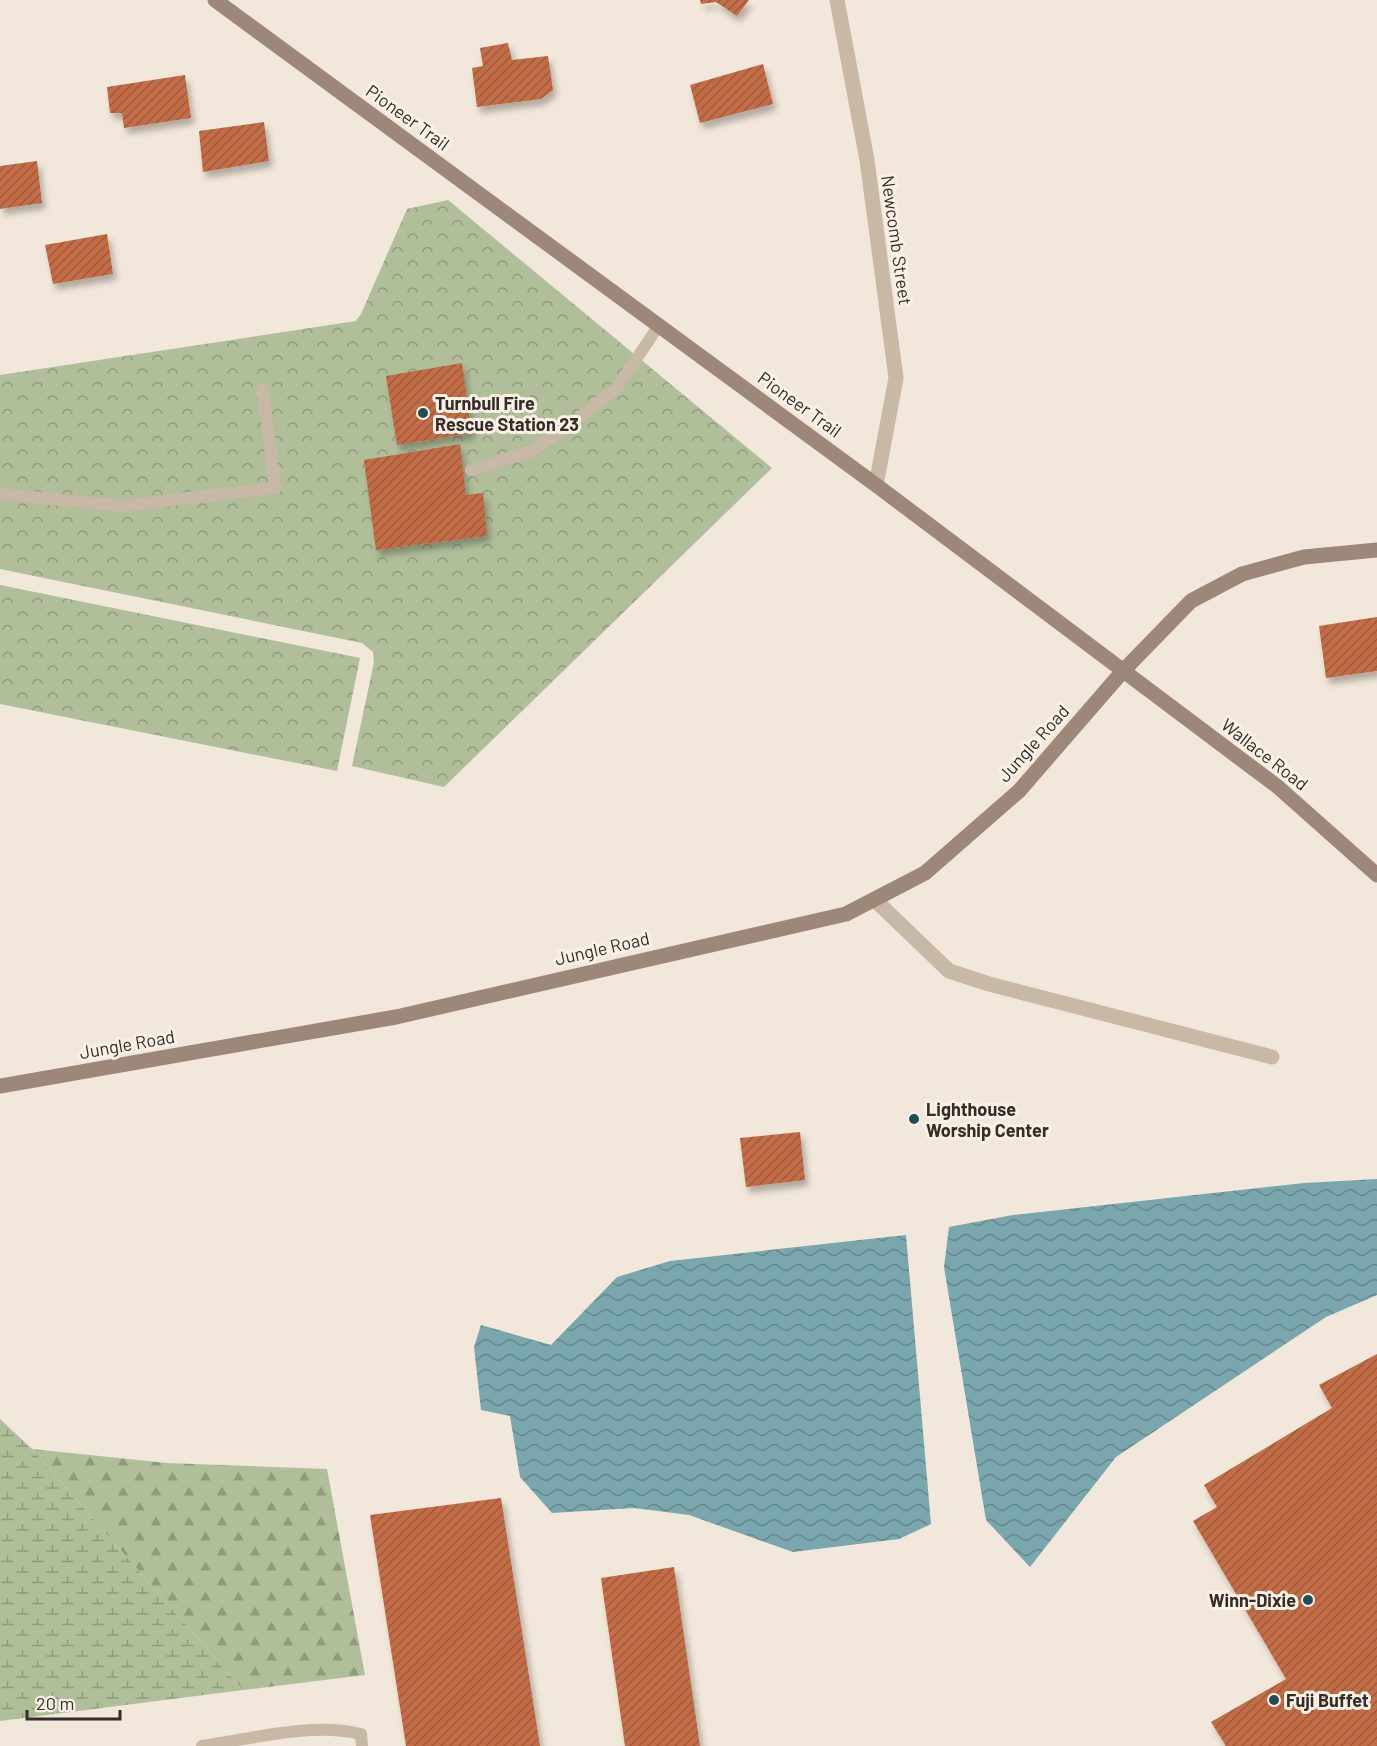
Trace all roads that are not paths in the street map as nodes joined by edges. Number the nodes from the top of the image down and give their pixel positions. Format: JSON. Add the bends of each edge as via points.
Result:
{"nodes":[{"id":1,"x":215,"y":0,"type":"edge"},
{"id":2,"x":837,"y":0,"type":"edge"},
{"id":3,"x":659,"y":325,"type":"junction"},
{"id":4,"x":263,"y":390,"type":"dead end"},
{"id":5,"x":471,"y":470,"type":"dead end"},
{"id":6,"x":876,"y":485,"type":"junction"},
{"id":7,"x":0,"y":494,"type":"edge"},
{"id":8,"x":1377,"y":550,"type":"edge"},
{"id":9,"x":1123,"y":671,"type":"junction"},
{"id":10,"x":1377,"y":875,"type":"edge"},
{"id":11,"x":875,"y":900,"type":"junction"},
{"id":12,"x":1272,"y":1057,"type":"dead end"},
{"id":13,"x":0,"y":1086,"type":"edge"},
{"id":14,"x":274,"y":1741,"type":"edge"},
{"id":15,"x":202,"y":1746,"type":"edge"},
{"id":16,"x":362,"y":1746,"type":"edge"}],
"edges":[{"from":1,"to":3,"type":"street","name":"Pioneer Trail"},
{"from":2,"to":6,"type":"street","name":"Newcomb Street","via":[[867,160],[896,378]]},
{"from":3,"to":5,"type":"lane","via":[[617,388],[559,434],[529,452]]},
{"from":3,"to":6,"type":"street","name":"Pioneer Trail"},
{"from":4,"to":7,"type":"lane","via":[[275,488],[122,506]]},
{"from":6,"to":9,"type":"street","name":"Pioneer Trail"},
{"from":8,"to":9,"type":"street","via":[[1304,556],[1242,574],[1191,601]]},
{"from":9,"to":10,"type":"street","name":"Wallace Road","via":[[1278,787]]},
{"from":9,"to":11,"type":"street","name":"Jungle Road","via":[[1019,791],[925,873]]},
{"from":11,"to":12,"type":"street","via":[[949,971]]},
{"from":11,"to":13,"type":"street","name":"Jungle Road","via":[[846,914],[396,1017]]},
{"from":14,"to":15,"type":"lane"},
{"from":14,"to":16,"type":"lane","via":[[339,1729],[361,1734]]}]}
